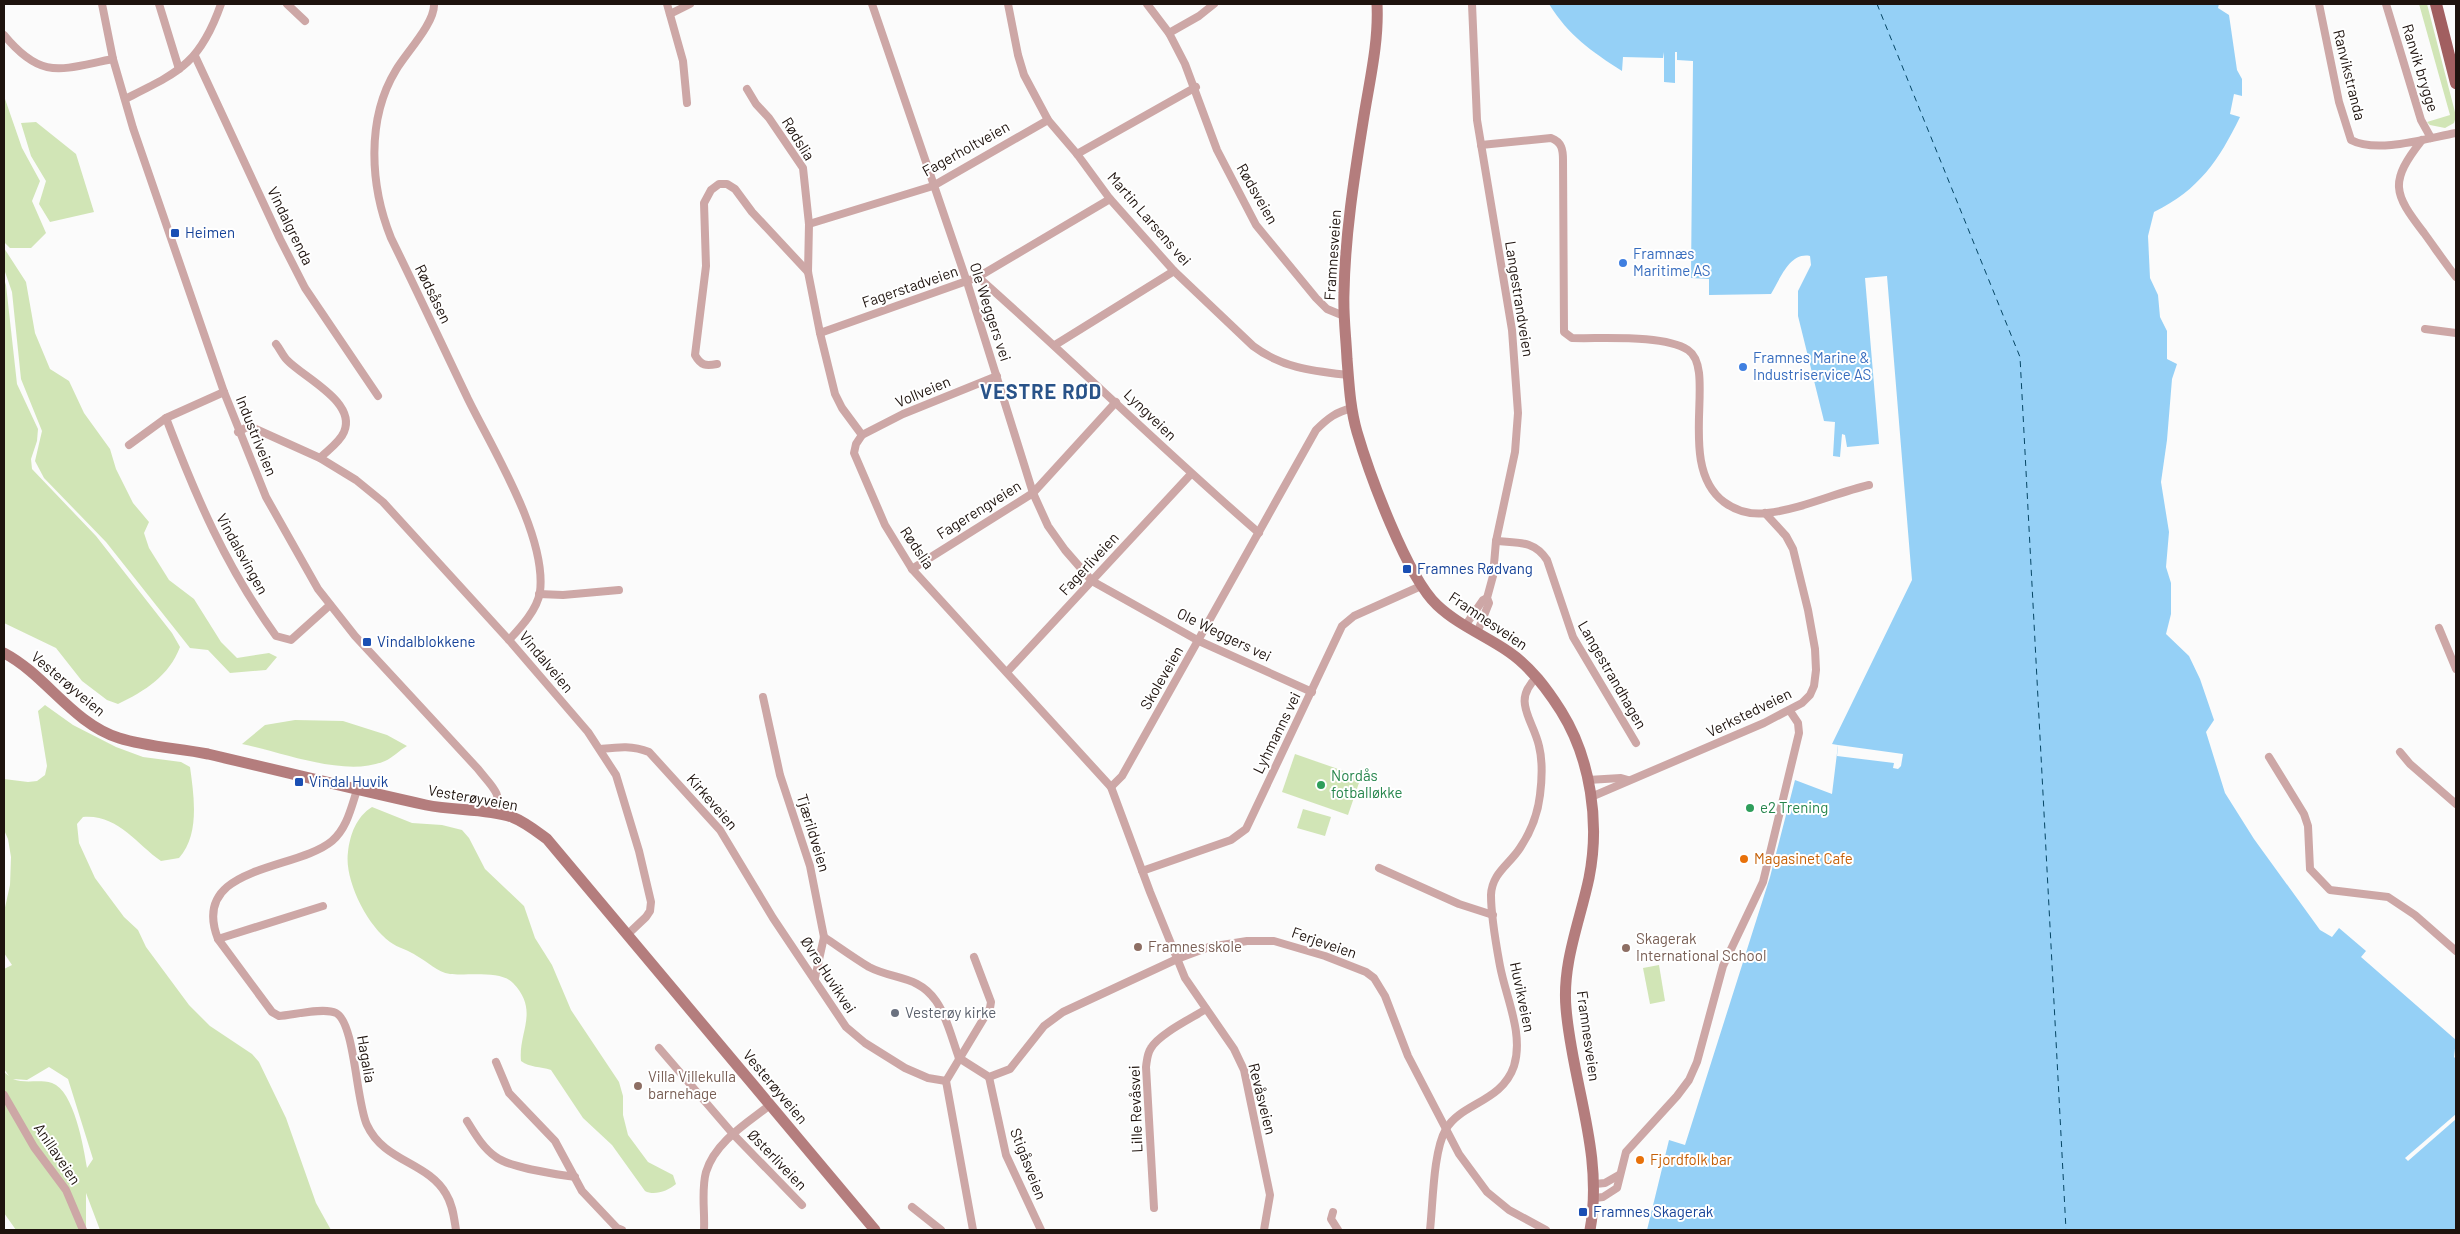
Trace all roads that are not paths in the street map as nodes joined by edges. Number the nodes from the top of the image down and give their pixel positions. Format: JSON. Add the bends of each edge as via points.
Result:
{"nodes":[{"id":1,"x":102,"y":4,"type":"edge"},
{"id":2,"x":159,"y":4,"type":"edge"},
{"id":3,"x":220,"y":4,"type":"edge"},
{"id":4,"x":286,"y":4,"type":"edge"},
{"id":5,"x":434,"y":4,"type":"edge"},
{"id":6,"x":667,"y":4,"type":"edge"},
{"id":7,"x":690,"y":4,"type":"edge"},
{"id":8,"x":872,"y":4,"type":"edge"},
{"id":9,"x":1008,"y":4,"type":"edge"},
{"id":10,"x":1147,"y":4,"type":"edge"},
{"id":11,"x":1214,"y":4,"type":"edge"},
{"id":12,"x":1377,"y":4,"type":"edge"},
{"id":13,"x":1472,"y":4,"type":"edge"},
{"id":14,"x":2319,"y":4,"type":"edge"},
{"id":15,"x":2386,"y":4,"type":"edge"},
{"id":16,"x":2436,"y":4,"type":"edge"},
{"id":17,"x":670,"y":14,"type":"junction"},
{"id":18,"x":305,"y":21,"type":"dead end"},
{"id":19,"x":1169,"y":33,"type":"junction"},
{"id":20,"x":4,"y":35,"type":"edge"},
{"id":21,"x":196,"y":56,"type":"junction"},
{"id":22,"x":113,"y":59,"type":"junction"},
{"id":23,"x":179,"y":69,"type":"junction"},
{"id":24,"x":2456,"y":83,"type":"edge"},
{"id":25,"x":1196,"y":87,"type":"junction"},
{"id":26,"x":747,"y":89,"type":"dead end"},
{"id":27,"x":124,"y":99,"type":"junction"},
{"id":28,"x":687,"y":103,"type":"dead end"},
{"id":29,"x":1048,"y":120,"type":"junction"},
{"id":30,"x":2456,"y":133,"type":"edge"},
{"id":31,"x":2431,"y":138,"type":"junction"},
{"id":32,"x":2422,"y":140,"type":"junction"},
{"id":33,"x":1481,"y":145,"type":"junction"},
{"id":34,"x":1077,"y":154,"type":"junction"},
{"id":35,"x":933,"y":186,"type":"junction"},
{"id":36,"x":1110,"y":199,"type":"junction"},
{"id":37,"x":809,"y":224,"type":"junction"},
{"id":38,"x":1174,"y":271,"type":"junction"},
{"id":39,"x":808,"y":272,"type":"junction"},
{"id":40,"x":978,"y":277,"type":"junction"},
{"id":41,"x":2456,"y":277,"type":"edge"},
{"id":42,"x":967,"y":282,"type":"junction"},
{"id":43,"x":1344,"y":316,"type":"junction"},
{"id":44,"x":2425,"y":329,"type":"dead end"},
{"id":45,"x":820,"y":333,"type":"junction"},
{"id":46,"x":2456,"y":333,"type":"edge"},
{"id":47,"x":276,"y":344,"type":"dead end"},
{"id":48,"x":1055,"y":345,"type":"junction"},
{"id":49,"x":717,"y":364,"type":"dead end"},
{"id":50,"x":997,"y":376,"type":"junction"},
{"id":51,"x":1348,"y":376,"type":"junction"},
{"id":52,"x":224,"y":392,"type":"junction"},
{"id":53,"x":378,"y":396,"type":"dead end"},
{"id":54,"x":1116,"y":402,"type":"junction"},
{"id":55,"x":1352,"y":408,"type":"junction"},
{"id":56,"x":166,"y":418,"type":"junction"},
{"id":57,"x":238,"y":432,"type":"junction"},
{"id":58,"x":862,"y":435,"type":"junction"},
{"id":59,"x":129,"y":445,"type":"dead end"},
{"id":60,"x":320,"y":458,"type":"junction"},
{"id":61,"x":1191,"y":474,"type":"junction"},
{"id":62,"x":1869,"y":485,"type":"dead end"},
{"id":63,"x":1033,"y":493,"type":"junction"},
{"id":64,"x":1765,"y":514,"type":"junction"},
{"id":65,"x":1259,"y":533,"type":"junction"},
{"id":66,"x":1496,"y":541,"type":"junction"},
{"id":67,"x":912,"y":569,"type":"junction"},
{"id":68,"x":1092,"y":581,"type":"junction"},
{"id":69,"x":1421,"y":586,"type":"junction"},
{"id":70,"x":619,"y":590,"type":"dead end"},
{"id":71,"x":540,"y":594,"type":"junction"},
{"id":72,"x":1487,"y":598,"type":"junction"},
{"id":73,"x":330,"y":605,"type":"junction"},
{"id":74,"x":1465,"y":626,"type":"junction"},
{"id":75,"x":2439,"y":628,"type":"dead end"},
{"id":76,"x":1477,"y":633,"type":"junction"},
{"id":77,"x":509,"y":640,"type":"junction"},
{"id":78,"x":1198,"y":641,"type":"junction"},
{"id":79,"x":4,"y":653,"type":"edge"},
{"id":80,"x":2456,"y":669,"type":"edge"},
{"id":81,"x":1007,"y":672,"type":"junction"},
{"id":82,"x":1537,"y":677,"type":"junction"},
{"id":83,"x":1312,"y":692,"type":"junction"},
{"id":84,"x":763,"y":697,"type":"dead end"},
{"id":85,"x":1790,"y":711,"type":"junction"},
{"id":86,"x":1636,"y":743,"type":"dead end"},
{"id":87,"x":600,"y":749,"type":"junction"},
{"id":88,"x":2400,"y":752,"type":"dead end"},
{"id":89,"x":2268,"y":757,"type":"dead end"},
{"id":90,"x":1588,"y":780,"type":"junction"},
{"id":91,"x":1628,"y":780,"type":"junction"},
{"id":92,"x":1111,"y":787,"type":"junction"},
{"id":93,"x":357,"y":790,"type":"junction"},
{"id":94,"x":1591,"y":797,"type":"junction"},
{"id":95,"x":2456,"y":804,"type":"edge"},
{"id":96,"x":498,"y":814,"type":"junction"},
{"id":97,"x":1379,"y":868,"type":"dead end"},
{"id":98,"x":1142,"y":871,"type":"junction"},
{"id":99,"x":323,"y":906,"type":"dead end"},
{"id":100,"x":1493,"y":915,"type":"junction"},
{"id":101,"x":773,"y":918,"type":"joint"},
{"id":102,"x":628,"y":934,"type":"junction"},
{"id":103,"x":824,"y":937,"type":"junction"},
{"id":104,"x":218,"y":939,"type":"junction"},
{"id":105,"x":2456,"y":951,"type":"edge"},
{"id":106,"x":974,"y":957,"type":"dead end"},
{"id":107,"x":1177,"y":959,"type":"junction"},
{"id":108,"x":815,"y":978,"type":"junction"},
{"id":109,"x":1206,"y":1009,"type":"junction"},
{"id":110,"x":659,"y":1048,"type":"dead end"},
{"id":111,"x":959,"y":1058,"type":"junction"},
{"id":112,"x":496,"y":1062,"type":"dead end"},
{"id":113,"x":989,"y":1076,"type":"junction"},
{"id":114,"x":946,"y":1081,"type":"junction"},
{"id":115,"x":4,"y":1095,"type":"edge"},
{"id":116,"x":770,"y":1105,"type":"junction"},
{"id":117,"x":467,"y":1121,"type":"dead end"},
{"id":118,"x":1446,"y":1129,"type":"junction"},
{"id":119,"x":733,"y":1134,"type":"junction"},
{"id":120,"x":1619,"y":1175,"type":"junction"},
{"id":121,"x":575,"y":1177,"type":"junction"},
{"id":122,"x":1595,"y":1184,"type":"junction"},
{"id":123,"x":1595,"y":1198,"type":"junction"},
{"id":124,"x":802,"y":1205,"type":"dead end"},
{"id":125,"x":912,"y":1206,"type":"dead end"},
{"id":126,"x":1154,"y":1208,"type":"dead end"},
{"id":127,"x":1332,"y":1212,"type":"dead end"},
{"id":128,"x":83,"y":1230,"type":"edge"},
{"id":129,"x":456,"y":1230,"type":"edge"},
{"id":130,"x":622,"y":1230,"type":"edge"},
{"id":131,"x":704,"y":1230,"type":"edge"},
{"id":132,"x":875,"y":1230,"type":"edge"},
{"id":133,"x":942,"y":1230,"type":"edge"},
{"id":134,"x":973,"y":1230,"type":"edge"},
{"id":135,"x":1041,"y":1230,"type":"edge"},
{"id":136,"x":1264,"y":1230,"type":"edge"},
{"id":137,"x":1338,"y":1230,"type":"edge"},
{"id":138,"x":1430,"y":1230,"type":"edge"},
{"id":139,"x":1546,"y":1230,"type":"edge"},
{"id":140,"x":1590,"y":1230,"type":"edge"}],
"edges":[{"from":1,"to":22,"type":"street","name":"Industriveien"},
{"from":2,"to":23,"type":"street"},
{"from":3,"to":21,"type":"street"},
{"from":4,"to":18,"type":"street"},
{"from":5,"to":71,"type":"street","name":"Rødsåsen","via":[[430,19],[395,72],[380,108],[376,135],[377,195],[391,238],[531,529],[539,558]]},
{"from":6,"to":17,"type":"street"},
{"from":7,"to":17,"type":"street"},
{"from":8,"to":35,"type":"street","name":"Ole Weggers vei"},
{"from":9,"to":29,"type":"street","name":"Martin Larsens vei","via":[[1024,74]]},
{"from":10,"to":19,"type":"street","name":"Rødsveien"},
{"from":11,"to":19,"type":"street","via":[[1200,16]]},
{"from":12,"to":43,"type":"main road","name":"Framnesveien","via":[[1377,33],[1346,247]]},
{"from":13,"to":33,"type":"street","name":"Langestrandveien"},
{"from":14,"to":32,"type":"street","name":"Ranvikstranda","via":[[2339,102],[2351,140],[2373,146]]},
{"from":15,"to":31,"type":"street","name":"Ranvik brygge","via":[[2421,120]]},
{"from":16,"to":24,"type":"main road"},
{"from":17,"to":28,"type":"street","via":[[683,61]]},
{"from":19,"to":25,"type":"street","name":"Rødsveien"},
{"from":20,"to":22,"type":"street","via":[[17,51],[36,65],[48,69]]},
{"from":21,"to":23,"type":"street"},
{"from":21,"to":53,"type":"street","name":"Vindalgrenda","via":[[305,288]]},
{"from":22,"to":27,"type":"street","name":"Industriveien"},
{"from":23,"to":27,"type":"street"},
{"from":25,"to":34,"type":"street"},
{"from":25,"to":43,"type":"street","name":"Rødsveien","via":[[1217,150],[1256,225],[1316,298],[1327,309]]},
{"from":26,"to":37,"type":"street","name":"Rødslia","via":[[803,168]]},
{"from":27,"to":52,"type":"street","name":"Industriveien"},
{"from":29,"to":34,"type":"street","name":"Martin Larsens vei"},
{"from":29,"to":35,"type":"street","name":"Fagerholtveien"},
{"from":30,"to":31,"type":"street","name":"Ranvikstranda"},
{"from":31,"to":32,"type":"street","name":"Ranvikstranda"},
{"from":32,"to":41,"type":"street","via":[[2403,166],[2399,178],[2400,200]]},
{"from":33,"to":64,"type":"street","via":[[1557,140],[1563,149],[1564,332],[1572,338],[1652,339],[1687,349],[1695,356],[1702,474],[1712,491],[1725,503],[1744,512]]},
{"from":33,"to":66,"type":"street","name":"Langestrandveien","via":[[1507,298],[1517,383],[1517,438]]},
{"from":34,"to":36,"type":"street","name":"Martin Larsens vei"},
{"from":35,"to":37,"type":"street","name":"Fagerholtveien"},
{"from":35,"to":42,"type":"street","name":"Ole Weggers vei"},
{"from":36,"to":38,"type":"street","name":"Martin Larsens vei"},
{"from":36,"to":40,"type":"street","name":"Fagerstadveien"},
{"from":37,"to":39,"type":"street","name":"Rødslia"},
{"from":38,"to":48,"type":"street"},
{"from":38,"to":51,"type":"street","name":"Martin Larsens vei","via":[[1266,356],[1303,369]]},
{"from":39,"to":45,"type":"street","name":"Rødslia"},
{"from":39,"to":49,"type":"street","via":[[735,189],[719,184],[710,190],[704,203],[706,266],[695,355],[704,365]]},
{"from":40,"to":42,"type":"street","name":"Fagerstadveien"},
{"from":40,"to":48,"type":"street","name":"Lyngveien"},
{"from":42,"to":45,"type":"street","name":"Fagerstadveien"},
{"from":42,"to":50,"type":"street","name":"Ole Weggers vei"},
{"from":43,"to":51,"type":"main road","name":"Framnesveien"},
{"from":44,"to":46,"type":"street"},
{"from":45,"to":58,"type":"street","name":"Rødslia","via":[[835,394]]},
{"from":47,"to":60,"type":"street","via":[[287,360],[334,397],[344,415],[346,426],[342,437]]},
{"from":48,"to":54,"type":"street","name":"Lyngveien"},
{"from":50,"to":58,"type":"street","name":"Vollveien","via":[[903,414]]},
{"from":50,"to":63,"type":"street","name":"Ole Weggers vei"},
{"from":51,"to":55,"type":"main road","name":"Framnesveien"},
{"from":52,"to":56,"type":"street"},
{"from":52,"to":57,"type":"street","name":"Industriveien"},
{"from":54,"to":61,"type":"street","name":"Lyngveien"},
{"from":54,"to":63,"type":"street","name":"Fagerengveien"},
{"from":55,"to":65,"type":"street","name":"Skoleveien","via":[[1337,412],[1316,430]]},
{"from":55,"to":69,"type":"main road","name":"Framnesveien","via":[[1372,475]]},
{"from":56,"to":59,"type":"street"},
{"from":56,"to":73,"type":"street","name":"Vindalsvingen","via":[[220,547],[276,636],[291,640]]},
{"from":57,"to":60,"type":"street","name":"Vindalveien","via":[[249,426]]},
{"from":57,"to":73,"type":"street","name":"Industriveien","via":[[266,497]]},
{"from":58,"to":67,"type":"street","name":"Rødslia","via":[[854,453],[885,525]]},
{"from":60,"to":77,"type":"street","name":"Vindalveien","via":[[356,480],[383,502]]},
{"from":61,"to":65,"type":"street","name":"Lyngveien"},
{"from":61,"to":68,"type":"street","name":"Fagerliveien"},
{"from":62,"to":64,"type":"street"},
{"from":63,"to":67,"type":"street","name":"Fagerengveien"},
{"from":63,"to":68,"type":"street","name":"Ole Weggers vei","via":[[1048,526]]},
{"from":64,"to":85,"type":"street","name":"Verkstedveien","via":[[1786,536],[1793,549],[1815,649],[1814,686],[1802,704]]},
{"from":65,"to":78,"type":"street","name":"Skoleveien"},
{"from":66,"to":72,"type":"street","name":"Langestrandveien"},
{"from":66,"to":86,"type":"street","name":"Langestrandhagen","via":[[1527,544],[1540,550],[1547,560],[1573,637]]},
{"from":67,"to":81,"type":"street","name":"Rødslia"},
{"from":68,"to":78,"type":"street","name":"Ole Weggers vei"},
{"from":68,"to":81,"type":"street","name":"Fagerliveien"},
{"from":69,"to":74,"type":"main road","name":"Framnesveien","via":[[1440,608]]},
{"from":69,"to":83,"type":"street","name":"Lyhmanns vei","via":[[1347,621]]},
{"from":70,"to":71,"type":"street"},
{"from":71,"to":77,"type":"street","name":"Rødsåsen","via":[[533,610]]},
{"from":72,"to":74,"type":"street","name":"Langestrandveien"},
{"from":72,"to":76,"type":"street","name":"Langestrandveien","via":[[1489,602]]},
{"from":73,"to":96,"type":"street","name":"Industriveien","via":[[478,769],[500,798]]},
{"from":74,"to":76,"type":"main road","name":"Framnesveien"},
{"from":75,"to":80,"type":"street"},
{"from":76,"to":82,"type":"main road","name":"Framnesveien","via":[[1514,656]]},
{"from":77,"to":87,"type":"street","name":"Vindalveien"},
{"from":78,"to":83,"type":"street","name":"Ole Weggers vei"},
{"from":78,"to":92,"type":"street","name":"Skoleveien","via":[[1122,776]]},
{"from":79,"to":93,"type":"main road","name":"Vesterøyveien","via":[[103,732],[128,741],[198,752]]},
{"from":81,"to":92,"type":"street","name":"Rødslia"},
{"from":82,"to":90,"type":"main road","name":"Framnesveien","via":[[1564,715]]},
{"from":82,"to":100,"type":"street","name":"Huvikveien","via":[[1527,688],[1524,699],[1539,745],[1542,767],[1540,797],[1533,822],[1520,848],[1494,880],[1491,894]]},
{"from":83,"to":98,"type":"street","name":"Lyhmanns vei","via":[[1246,829],[1231,840]]},
{"from":84,"to":103,"type":"street","name":"Tjærildveien","via":[[780,775],[810,866]]},
{"from":85,"to":91,"type":"street","name":"Verkstedveien"},
{"from":85,"to":120,"type":"street","via":[[1798,723],[1800,734],[1763,882],[1723,966],[1697,1062],[1690,1080],[1626,1152]]},
{"from":87,"to":101,"type":"street","name":"Kirkeveien","via":[[625,746],[648,752],[720,830]]},
{"from":87,"to":102,"type":"street","name":"Vindalveien","via":[[616,775],[651,902],[646,917]]},
{"from":88,"to":95,"type":"street"},
{"from":89,"to":105,"type":"street","via":[[2304,814],[2308,826],[2310,869],[2324,884],[2330,890],[2388,897],[2415,915]]},
{"from":90,"to":91,"type":"street","name":"Verkstedveien"},
{"from":90,"to":94,"type":"main road","name":"Framnesveien"},
{"from":91,"to":94,"type":"street","name":"Verkstedveien"},
{"from":92,"to":98,"type":"street"},
{"from":93,"to":96,"type":"main road","name":"Vesterøyveien","via":[[444,809]]},
{"from":93,"to":104,"type":"street","name":"Hagalia","via":[[347,820],[331,842],[228,885],[212,913]]},
{"from":94,"to":122,"type":"main road","name":"Framnesveien","via":[[1593,848],[1565,987],[1570,1037],[1593,1152]]},
{"from":96,"to":102,"type":"main road","name":"Vesterøyveien","via":[[526,824],[547,839]]},
{"from":97,"to":100,"type":"street","via":[[1459,904]]},
{"from":98,"to":107,"type":"street"},
{"from":99,"to":104,"type":"street"},
{"from":100,"to":118,"type":"street","name":"Huvikveien","via":[[1518,1049],[1507,1080]]},
{"from":101,"to":108,"type":"street","name":"Øvre Huvikvei"},
{"from":102,"to":116,"type":"main road","name":"Vesterøyveien"},
{"from":103,"to":108,"type":"street","name":"Tjærildveien"},
{"from":103,"to":111,"type":"street","name":"Øvre Huvikvei","via":[[868,966],[889,976],[909,978],[922,987],[943,1013]]},
{"from":104,"to":129,"type":"street","name":"Hagalia","via":[[272,1012],[279,1016],[327,1011],[336,1013],[343,1020],[362,1114],[368,1127],[384,1149],[426,1174],[442,1188],[452,1206]]},
{"from":106,"to":111,"type":"street","via":[[991,1002]]},
{"from":107,"to":109,"type":"street","name":"Revåsveien","via":[[1185,978]]},
{"from":107,"to":113,"type":"street","name":"Ferjeveien","via":[[1063,1012],[1044,1026],[1010,1069]]},
{"from":107,"to":118,"type":"street","name":"Ferjeveien","via":[[1227,943],[1274,941],[1366,972],[1374,978],[1385,996],[1408,1056]]},
{"from":108,"to":114,"type":"street","name":"Øvre Huvikvei","via":[[834,1013],[864,1043],[905,1068],[928,1078]]},
{"from":109,"to":126,"type":"street","name":"Lille Revåsvei","via":[[1160,1038],[1148,1055]]},
{"from":109,"to":136,"type":"street","name":"Revåsveien","via":[[1234,1049],[1244,1070],[1270,1195]]},
{"from":110,"to":119,"type":"street","name":"Østerliveien"},
{"from":111,"to":113,"type":"street"},
{"from":111,"to":114,"type":"street"},
{"from":112,"to":121,"type":"street","via":[[509,1093],[554,1141]]},
{"from":113,"to":135,"type":"street","name":"Stigåsveien","via":[[1006,1155]]},
{"from":114,"to":134,"type":"street"},
{"from":115,"to":128,"type":"street","name":"Anillaveien","via":[[34,1148],[66,1190]]},
{"from":116,"to":119,"type":"street","name":"Østerliveien"},
{"from":116,"to":132,"type":"main road","name":"Vesterøyveien"},
{"from":117,"to":121,"type":"street","via":[[497,1159]]},
{"from":118,"to":138,"type":"street","via":[[1440,1146]]},
{"from":118,"to":139,"type":"street","name":"Ferjeveien","via":[[1486,1192],[1509,1210]]},
{"from":119,"to":124,"type":"street","name":"Østerliveien"},
{"from":119,"to":131,"type":"street","name":"Østerliveien","via":[[706,1171]]},
{"from":120,"to":122,"type":"street"},
{"from":120,"to":123,"type":"street","via":[[1617,1188],[1610,1194]]},
{"from":121,"to":130,"type":"street","via":[[582,1190],[616,1228]]},
{"from":122,"to":123,"type":"main road","name":"Framnesveien"},
{"from":123,"to":140,"type":"main road","name":"Framnesveien"},
{"from":125,"to":133,"type":"street"},
{"from":127,"to":137,"type":"street","via":[[1331,1219]]}]}
